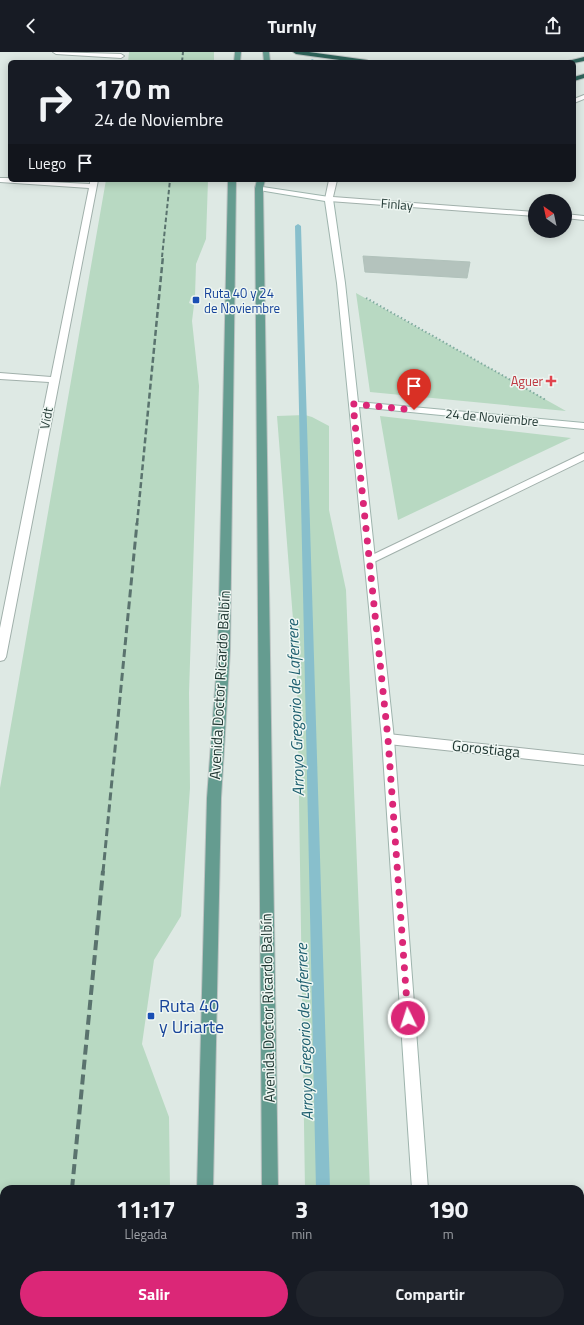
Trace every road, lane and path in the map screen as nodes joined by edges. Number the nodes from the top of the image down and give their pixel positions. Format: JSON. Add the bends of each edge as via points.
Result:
{"nodes":[{"id":1,"x":56,"y":52,"type":"edge"},
{"id":2,"x":296,"y":52,"type":"edge"},
{"id":3,"x":121,"y":57,"type":"edge"},
{"id":4,"x":353,"y":60,"type":"edge"},
{"id":5,"x":62,"y":182,"type":"edge"},
{"id":6,"x":232,"y":182,"type":"edge"},
{"id":7,"x":333,"y":182,"type":"edge"},
{"id":8,"x":93,"y":183,"type":"edge"},
{"id":9,"x":260,"y":184,"type":"edge"},
{"id":10,"x":329,"y":199,"type":"junction"},
{"id":11,"x":528,"y":213,"type":"edge"},
{"id":12,"x":572,"y":217,"type":"edge"},
{"id":13,"x":584,"y":218,"type":"edge"},
{"id":14,"x":341,"y":283,"type":"junction"},
{"id":15,"x":0,"y":376,"type":"edge"},
{"id":16,"x":54,"y":380,"type":"junction"},
{"id":17,"x":552,"y":403,"type":"dead end"},
{"id":18,"x":353,"y":404,"type":"junction"},
{"id":19,"x":584,"y":426,"type":"edge"},
{"id":20,"x":584,"y":456,"type":"edge"},
{"id":21,"x":370,"y":560,"type":"junction"},
{"id":22,"x":0,"y":657,"type":"edge"},
{"id":23,"x":388,"y":739,"type":"junction"},
{"id":24,"x":584,"y":760,"type":"edge"},
{"id":25,"x":205,"y":1185,"type":"edge"},
{"id":26,"x":270,"y":1185,"type":"edge"},
{"id":27,"x":420,"y":1185,"type":"edge"}],
"edges":[{"from":1,"to":3,"type":"street"},
{"from":2,"to":4,"type":"highway"},
{"from":5,"to":8,"type":"street"},
{"from":6,"to":25,"type":"main road","name":"Avenida Doctor Ricardo Balbín","via":[[224,650],[214,798]]},
{"from":7,"to":10,"type":"street"},
{"from":8,"to":16,"type":"street","name":"Vidt"},
{"from":9,"to":10,"type":"street","name":"Finlay"},
{"from":9,"to":26,"type":"main road","name":"Avenida Doctor Ricardo Balbín"},
{"from":10,"to":11,"type":"street","name":"Finlay"},
{"from":10,"to":14,"type":"street"},
{"from":12,"to":13,"type":"street"},
{"from":14,"to":17,"type":"path"},
{"from":14,"to":18,"type":"street"},
{"from":15,"to":16,"type":"street"},
{"from":16,"to":22,"type":"street","name":"Vidt"},
{"from":18,"to":19,"type":"street","name":"24 de Noviembre"},
{"from":18,"to":21,"type":"street"},
{"from":20,"to":21,"type":"street"},
{"from":21,"to":23,"type":"street"},
{"from":23,"to":24,"type":"street","name":"Gorostiaga"},
{"from":23,"to":27,"type":"street"}]}
